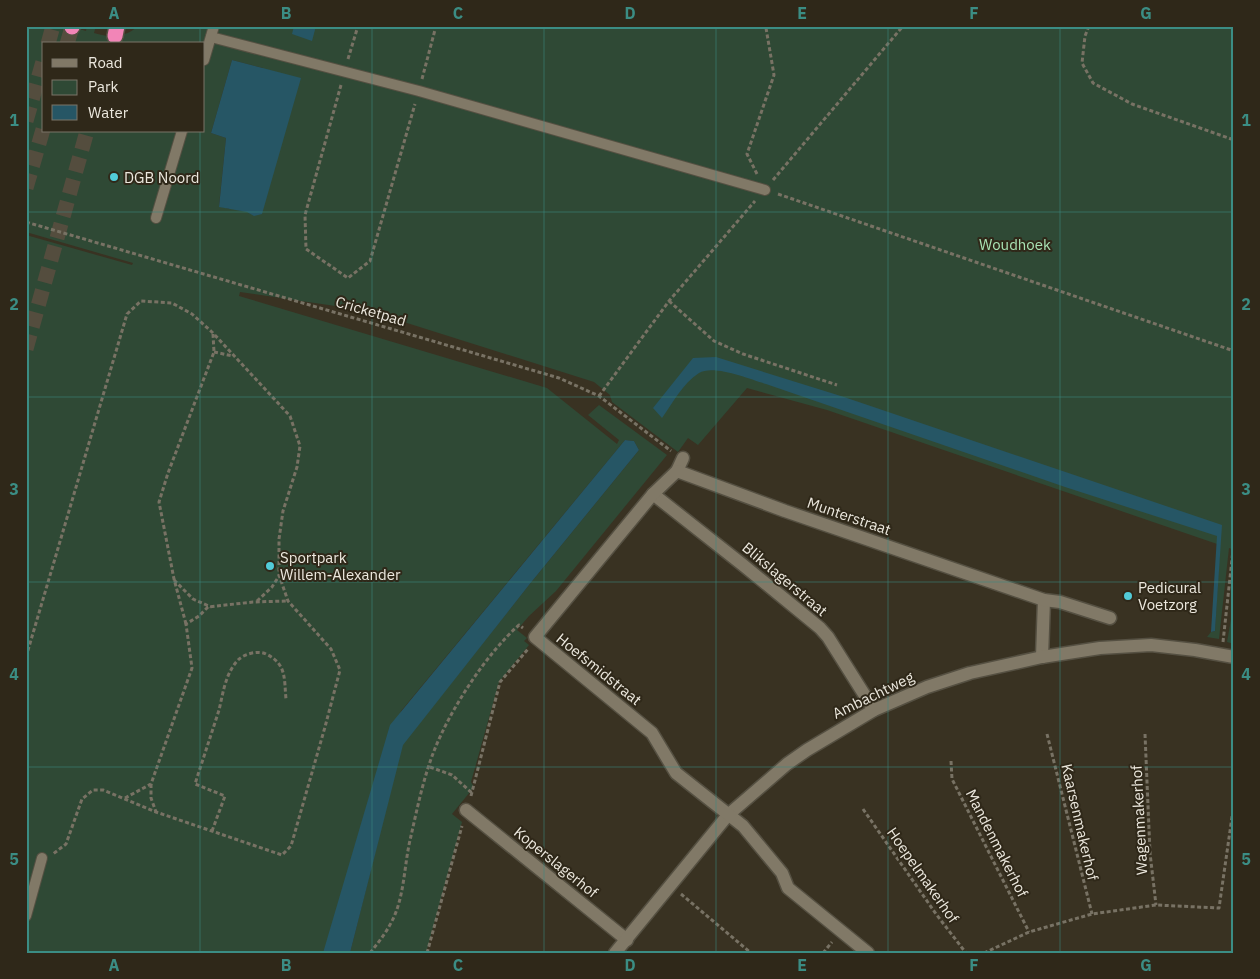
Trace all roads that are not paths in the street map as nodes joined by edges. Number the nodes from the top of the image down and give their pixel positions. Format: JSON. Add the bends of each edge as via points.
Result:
{"nodes":[{"id":1,"x":212,"y":31,"type":"edge"},
{"id":2,"x":205,"y":56,"type":"edge"},
{"id":3,"x":182,"y":132,"type":"edge"},
{"id":4,"x":765,"y":190,"type":"road end"},
{"id":5,"x":156,"y":218,"type":"dead end"},
{"id":6,"x":683,"y":458,"type":"dead end"},
{"id":7,"x":677,"y":471,"type":"junction"},
{"id":8,"x":653,"y":494,"type":"junction"},
{"id":9,"x":1044,"y":600,"type":"junction"},
{"id":10,"x":1110,"y":618,"type":"dead end"},
{"id":11,"x":1227,"y":656,"type":"edge"},
{"id":12,"x":1042,"y":657,"type":"junction"},
{"id":13,"x":874,"y":710,"type":"junction"},
{"id":14,"x":466,"y":810,"type":"road end"},
{"id":15,"x":728,"y":815,"type":"junction"},
{"id":16,"x":42,"y":858,"type":"road end"},
{"id":17,"x":26,"y":916,"type":"edge"},
{"id":18,"x":627,"y":940,"type":"junction"},
{"id":19,"x":615,"y":953,"type":"edge"},
{"id":20,"x":868,"y":953,"type":"edge"}],
"edges":[{"from":1,"to":2,"type":"lane"},
{"from":1,"to":4,"type":"lane","via":[[345,72]]},
{"from":3,"to":5,"type":"lane"},
{"from":6,"to":7,"type":"street"},
{"from":7,"to":8,"type":"street"},
{"from":7,"to":9,"type":"street","name":"Munterstraat"},
{"from":8,"to":13,"type":"street","name":"Blikslagerstraat","via":[[820,628]]},
{"from":8,"to":15,"type":"street","name":"Hoefsmidstraat","via":[[534,637],[652,734],[676,773]]},
{"from":9,"to":10,"type":"street","name":"Munterstraat"},
{"from":9,"to":12,"type":"street"},
{"from":11,"to":12,"type":"street","name":"Ambachtweg","via":[[1151,646],[1100,648]]},
{"from":12,"to":13,"type":"street","name":"Ambachtweg","via":[[936,684]]},
{"from":13,"to":15,"type":"street","name":"Ambachtweg","via":[[779,770]]},
{"from":14,"to":18,"type":"street","name":"Koperslagerhof"},
{"from":15,"to":18,"type":"street","name":"Ambachtweg"},
{"from":15,"to":20,"type":"street","name":"Hoefsmidstraat","via":[[743,826],[782,872],[788,888]]},
{"from":16,"to":17,"type":"lane"},
{"from":18,"to":19,"type":"street","name":"Ambachtweg"}]}
